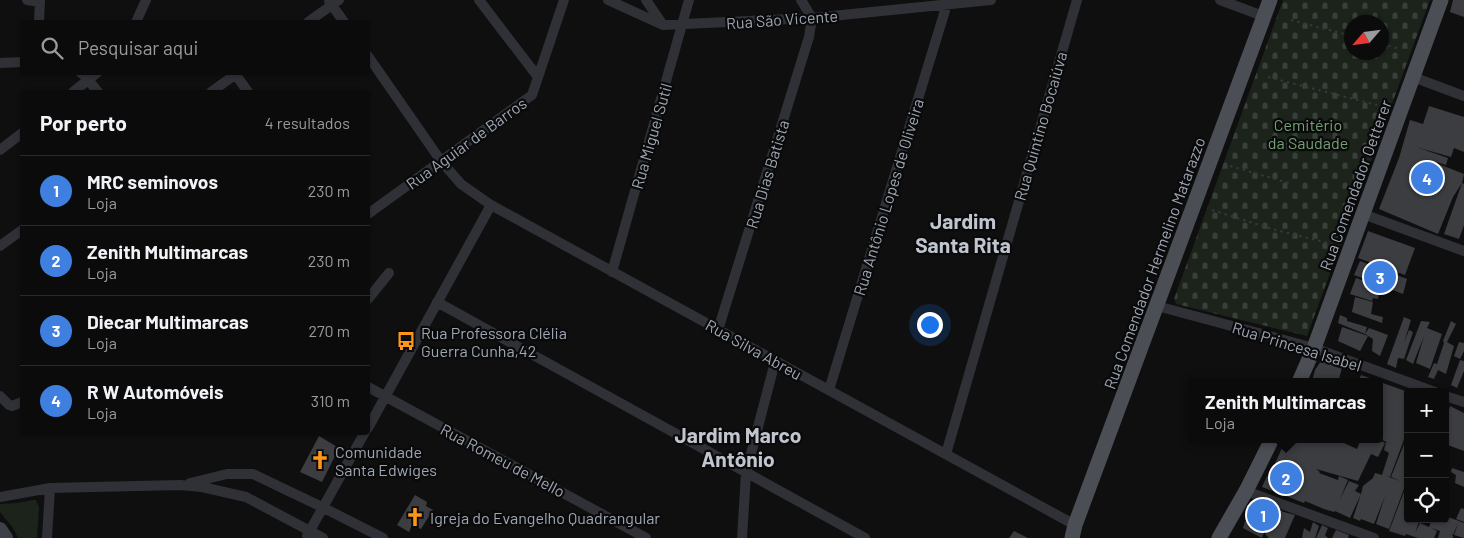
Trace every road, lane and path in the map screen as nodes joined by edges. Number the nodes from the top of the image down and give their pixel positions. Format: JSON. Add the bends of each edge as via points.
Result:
{"nodes":[{"id":1,"x":27,"y":0,"type":"edge"},
{"id":2,"x":146,"y":0,"type":"edge"},
{"id":3,"x":479,"y":0,"type":"edge"},
{"id":4,"x":564,"y":0,"type":"edge"},
{"id":5,"x":608,"y":0,"type":"edge"},
{"id":6,"x":645,"y":0,"type":"edge"},
{"id":7,"x":689,"y":0,"type":"edge"},
{"id":8,"x":800,"y":0,"type":"edge"},
{"id":9,"x":991,"y":0,"type":"edge"},
{"id":10,"x":1077,"y":0,"type":"edge"},
{"id":11,"x":1220,"y":0,"type":"edge"},
{"id":12,"x":1270,"y":0,"type":"edge"},
{"id":13,"x":1441,"y":0,"type":"edge"},
{"id":14,"x":40,"y":1,"type":"edge"},
{"id":15,"x":333,"y":2,"type":"edge"},
{"id":16,"x":947,"y":4,"type":"junction"},
{"id":17,"x":633,"y":11,"type":"junction"},
{"id":18,"x":1263,"y":16,"type":"junction"},
{"id":19,"x":812,"y":18,"type":"junction"},
{"id":20,"x":39,"y":20,"type":"edge"},
{"id":21,"x":137,"y":20,"type":"edge"},
{"id":22,"x":310,"y":20,"type":"edge"},
{"id":23,"x":343,"y":20,"type":"edge"},
{"id":24,"x":1291,"y":20,"type":"dead end"},
{"id":25,"x":664,"y":25,"type":"junction"},
{"id":26,"x":681,"y":25,"type":"junction"},
{"id":27,"x":1344,"y":34,"type":"edge"},
{"id":28,"x":1389,"y":46,"type":"edge"},
{"id":29,"x":1400,"y":49,"type":"dead end"},
{"id":30,"x":370,"y":59,"type":"edge"},
{"id":31,"x":20,"y":62,"type":"edge"},
{"id":32,"x":0,"y":63,"type":"edge"},
{"id":33,"x":83,"y":75,"type":"edge"},
{"id":34,"x":95,"y":75,"type":"edge"},
{"id":35,"x":237,"y":75,"type":"edge"},
{"id":36,"x":239,"y":75,"type":"edge"},
{"id":37,"x":538,"y":77,"type":"junction"},
{"id":38,"x":1268,"y":77,"type":"dead end"},
{"id":39,"x":1413,"y":77,"type":"junction"},
{"id":40,"x":88,"y":81,"type":"junction"},
{"id":41,"x":77,"y":90,"type":"edge"},
{"id":42,"x":96,"y":90,"type":"edge"},
{"id":43,"x":215,"y":90,"type":"edge"},
{"id":44,"x":247,"y":90,"type":"edge"},
{"id":45,"x":1464,"y":96,"type":"edge"},
{"id":46,"x":1377,"y":105,"type":"dead end"},
{"id":47,"x":20,"y":134,"type":"edge"},
{"id":48,"x":0,"y":150,"type":"edge"},
{"id":49,"x":441,"y":161,"type":"junction"},
{"id":50,"x":1230,"y":166,"type":"dead end"},
{"id":51,"x":1289,"y":183,"type":"dead end"},
{"id":52,"x":491,"y":205,"type":"junction"},
{"id":53,"x":1212,"y":210,"type":"dead end"},
{"id":54,"x":370,"y":213,"type":"edge"},
{"id":55,"x":1364,"y":214,"type":"junction"},
{"id":56,"x":20,"y":231,"type":"edge"},
{"id":57,"x":1332,"y":244,"type":"dead end"},
{"id":58,"x":0,"y":246,"type":"edge"},
{"id":59,"x":1464,"y":251,"type":"edge"},
{"id":60,"x":612,"y":272,"type":"junction"},
{"id":61,"x":389,"y":273,"type":"dead end"},
{"id":62,"x":370,"y":297,"type":"edge"},
{"id":63,"x":437,"y":302,"type":"junction"},
{"id":64,"x":1157,"y":306,"type":"junction"},
{"id":65,"x":718,"y":330,"type":"junction"},
{"id":66,"x":1314,"y":348,"type":"junction"},
{"id":67,"x":776,"y":362,"type":"junction"},
{"id":68,"x":1301,"y":378,"type":"edge"},
{"id":69,"x":370,"y":388,"type":"edge"},
{"id":70,"x":1424,"y":388,"type":"edge"},
{"id":71,"x":828,"y":390,"type":"junction"},
{"id":72,"x":0,"y":396,"type":"edge"},
{"id":73,"x":385,"y":396,"type":"junction"},
{"id":74,"x":1449,"y":397,"type":"edge"},
{"id":75,"x":1464,"y":402,"type":"edge"},
{"id":76,"x":20,"y":403,"type":"edge"},
{"id":77,"x":370,"y":424,"type":"edge"},
{"id":78,"x":363,"y":435,"type":"edge"},
{"id":79,"x":1270,"y":443,"type":"edge"},
{"id":80,"x":946,"y":454,"type":"junction"},
{"id":81,"x":746,"y":473,"type":"junction"},
{"id":82,"x":180,"y":485,"type":"junction"},
{"id":83,"x":50,"y":488,"type":"junction"},
{"id":84,"x":1246,"y":491,"type":"junction"},
{"id":85,"x":0,"y":496,"type":"edge"},
{"id":86,"x":324,"y":508,"type":"junction"},
{"id":87,"x":0,"y":529,"type":"edge"},
{"id":88,"x":1074,"y":532,"type":"edge"},
{"id":89,"x":845,"y":533,"type":"edge"},
{"id":90,"x":308,"y":535,"type":"edge"},
{"id":91,"x":6,"y":538,"type":"edge"},
{"id":92,"x":47,"y":538,"type":"edge"},
{"id":93,"x":323,"y":538,"type":"edge"},
{"id":94,"x":383,"y":538,"type":"edge"},
{"id":95,"x":646,"y":538,"type":"edge"},
{"id":96,"x":742,"y":538,"type":"edge"},
{"id":97,"x":865,"y":538,"type":"edge"},
{"id":98,"x":1219,"y":538,"type":"edge"},
{"id":99,"x":1374,"y":538,"type":"edge"}],
"edges":[{"from":1,"to":14,"type":"street"},
{"from":2,"to":21,"type":"street"},
{"from":3,"to":37,"type":"street"},
{"from":4,"to":37,"type":"street","name":"Rua Aguiar de Barros"},
{"from":5,"to":17,"type":"street"},
{"from":6,"to":17,"type":"street","via":[[643,11]]},
{"from":6,"to":25,"type":"street"},
{"from":7,"to":26,"type":"street","name":"Rua Miguel Sutil"},
{"from":8,"to":19,"type":"street"},
{"from":9,"to":16,"type":"street","name":"Rua São Vicente"},
{"from":10,"to":80,"type":"street","name":"Rua Quintino Bocaiúva"},
{"from":11,"to":18,"type":"street"},
{"from":12,"to":18,"type":"main road","name":"Rua Comendador Hermelino Matarazzo"},
{"from":13,"to":39,"type":"main road","name":"Rua Comendador Oetterer"},
{"from":14,"to":20,"type":"street"},
{"from":15,"to":22,"type":"street"},
{"from":15,"to":23,"type":"street"},
{"from":16,"to":19,"type":"street","name":"Rua São Vicente"},
{"from":16,"to":71,"type":"street","name":"Rua Antônio Lopes de Oliveira"},
{"from":17,"to":25,"type":"street"},
{"from":18,"to":64,"type":"main road","name":"Rua Comendador Hermelino Matarazzo"},
{"from":19,"to":26,"type":"street","name":"Rua São Vicente"},
{"from":19,"to":65,"type":"street","name":"Rua Dias Batista","via":[[810,37]]},
{"from":24,"to":27,"type":"path"},
{"from":25,"to":26,"type":"street","name":"Rua São Vicente"},
{"from":26,"to":60,"type":"street","name":"Rua Miguel Sutil"},
{"from":28,"to":29,"type":"path"},
{"from":30,"to":49,"type":"street","name":"Rua Silva Abreu"},
{"from":31,"to":32,"type":"street"},
{"from":33,"to":40,"type":"street"},
{"from":34,"to":40,"type":"street"},
{"from":35,"to":43,"type":"street"},
{"from":36,"to":44,"type":"street"},
{"from":37,"to":49,"type":"street","name":"Rua Aguiar de Barros","via":[[532,95]]},
{"from":38,"to":46,"type":"path"},
{"from":39,"to":45,"type":"street"},
{"from":39,"to":55,"type":"main road","name":"Rua Comendador Oetterer"},
{"from":40,"to":41,"type":"street"},
{"from":40,"to":42,"type":"street"},
{"from":47,"to":48,"type":"street"},
{"from":49,"to":52,"type":"street","name":"Rua Silva Abreu","via":[[461,184]]},
{"from":49,"to":54,"type":"street","name":"Rua Aguiar de Barros"},
{"from":50,"to":51,"type":"path"},
{"from":52,"to":60,"type":"street","name":"Rua Silva Abreu"},
{"from":52,"to":63,"type":"street"},
{"from":53,"to":57,"type":"path"},
{"from":55,"to":59,"type":"street"},
{"from":55,"to":66,"type":"main road","name":"Rua Comendador Oetterer"},
{"from":56,"to":58,"type":"street"},
{"from":60,"to":65,"type":"street","name":"Rua Silva Abreu"},
{"from":61,"to":62,"type":"street"},
{"from":63,"to":73,"type":"street"},
{"from":63,"to":81,"type":"street"},
{"from":64,"to":66,"type":"street","name":"Rua Princesa Isabel"},
{"from":64,"to":88,"type":"main road","name":"Rua Comendador Hermelino Matarazzo"},
{"from":65,"to":67,"type":"street","name":"Rua Silva Abreu"},
{"from":66,"to":68,"type":"main road","name":"Rua Comendador Oetterer"},
{"from":66,"to":70,"type":"street","name":"Rua Princesa Isabel"},
{"from":67,"to":71,"type":"street","name":"Rua Silva Abreu"},
{"from":67,"to":81,"type":"street"},
{"from":69,"to":73,"type":"street","name":"Rua Romeu de Mello"},
{"from":71,"to":80,"type":"street","name":"Rua Silva Abreu"},
{"from":72,"to":76,"type":"street","via":[[9,406]]},
{"from":73,"to":77,"type":"street"},
{"from":73,"to":95,"type":"street","name":"Rua Romeu de Mello"},
{"from":74,"to":75,"type":"street"},
{"from":78,"to":86,"type":"street"},
{"from":79,"to":84,"type":"main road"},
{"from":80,"to":88,"type":"street","name":"Rua Silva Abreu"},
{"from":81,"to":89,"type":"street"},
{"from":81,"to":96,"type":"street"},
{"from":82,"to":83,"type":"street"},
{"from":82,"to":86,"type":"street","via":[[226,474],[253,474]]},
{"from":82,"to":90,"type":"street","via":[[246,497]]},
{"from":83,"to":85,"type":"street"},
{"from":83,"to":92,"type":"street"},
{"from":84,"to":98,"type":"main road"},
{"from":84,"to":99,"type":"street"},
{"from":86,"to":90,"type":"street"},
{"from":86,"to":94,"type":"street"},
{"from":87,"to":91,"type":"main road"},
{"from":89,"to":97,"type":"street"},
{"from":90,"to":93,"type":"street"}]}
